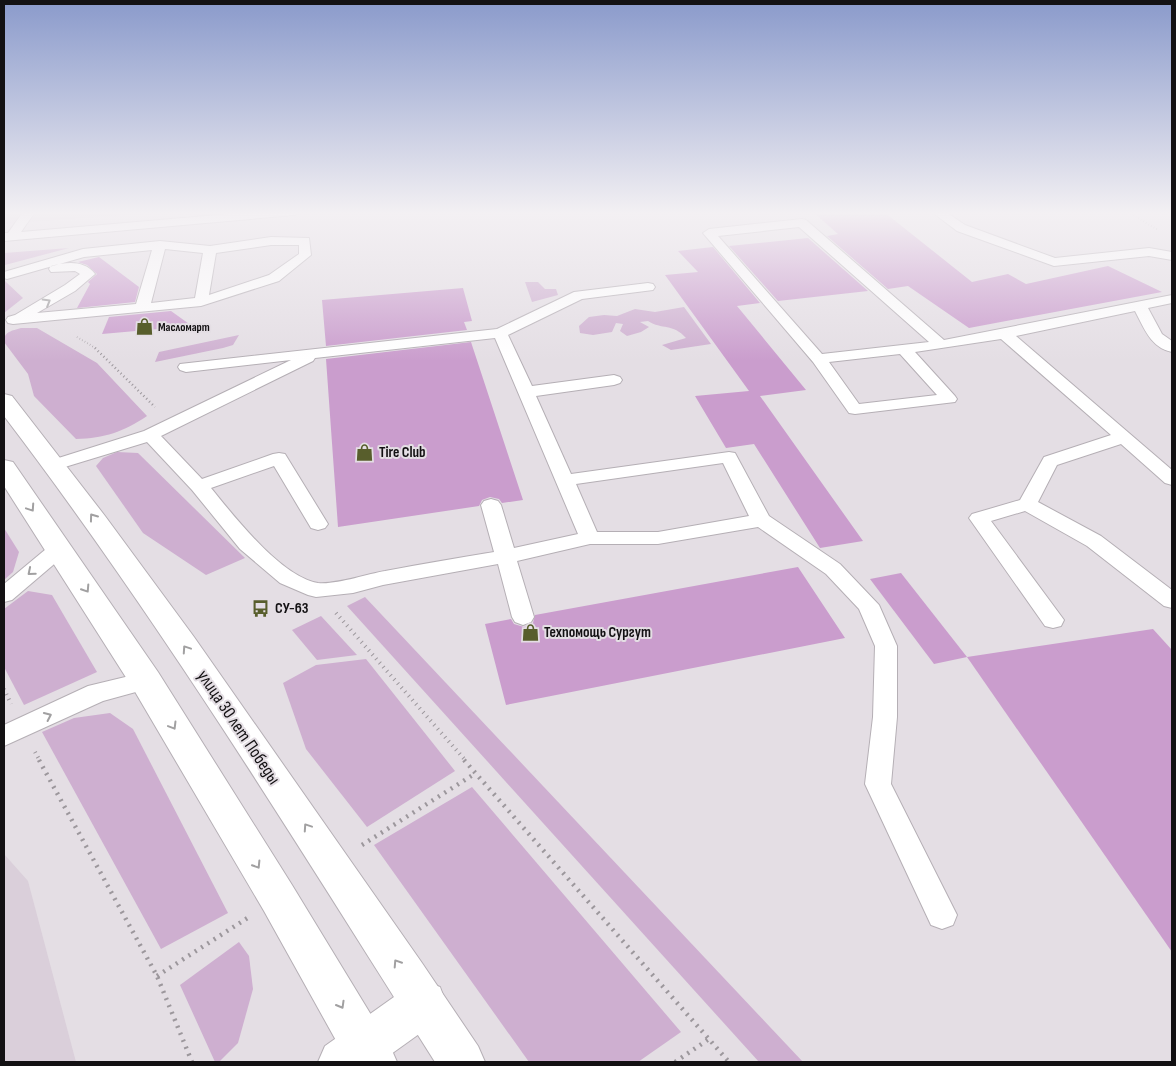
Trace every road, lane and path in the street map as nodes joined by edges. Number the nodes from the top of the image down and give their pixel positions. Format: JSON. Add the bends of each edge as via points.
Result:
{"nodes":[{"id":1,"x":53,"y":262,"type":"edge"},
{"id":2,"x":155,"y":262,"type":"edge"},
{"id":3,"x":208,"y":262,"type":"edge"},
{"id":4,"x":297,"y":262,"type":"edge"},
{"id":5,"x":734,"y":262,"type":"edge"},
{"id":6,"x":846,"y":262,"type":"edge"},
{"id":7,"x":5,"y":276,"type":"edge"},
{"id":8,"x":648,"y":287,"type":"dead end"},
{"id":9,"x":1172,"y":299,"type":"edge"},
{"id":10,"x":201,"y":302,"type":"junction"},
{"id":11,"x":1140,"y":306,"type":"junction"},
{"id":12,"x":142,"y":308,"type":"junction"},
{"id":13,"x":44,"y":317,"type":"junction"},
{"id":14,"x":8,"y":322,"type":"edge"},
{"id":15,"x":500,"y":333,"type":"junction"},
{"id":16,"x":1005,"y":334,"type":"junction"},
{"id":17,"x":941,"y":345,"type":"junction"},
{"id":18,"x":1172,"y":348,"type":"edge"},
{"id":19,"x":904,"y":349,"type":"junction"},
{"id":20,"x":318,"y":352,"type":"junction"},
{"id":21,"x":818,"y":359,"type":"junction"},
{"id":22,"x":186,"y":367,"type":"dead end"},
{"id":23,"x":614,"y":380,"type":"dead end"},
{"id":24,"x":526,"y":392,"type":"junction"},
{"id":25,"x":4,"y":401,"type":"edge"},
{"id":26,"x":173,"y":425,"type":"junction"},
{"id":27,"x":150,"y":435,"type":"junction"},
{"id":28,"x":1123,"y":438,"type":"junction"},
{"id":29,"x":55,"y":465,"type":"junction"},
{"id":30,"x":4,"y":467,"type":"edge"},
{"id":31,"x":1172,"y":479,"type":"edge"},
{"id":32,"x":565,"y":480,"type":"junction"},
{"id":33,"x":199,"y":486,"type":"junction"},
{"id":34,"x":1028,"y":504,"type":"junction"},
{"id":35,"x":491,"y":505,"type":"dead end"},
{"id":36,"x":761,"y":520,"type":"junction"},
{"id":37,"x":318,"y":524,"type":"dead end"},
{"id":38,"x":590,"y":538,"type":"junction"},
{"id":39,"x":59,"y":549,"type":"junction"},
{"id":40,"x":505,"y":555,"type":"junction"},
{"id":41,"x":316,"y":590,"type":"junction"},
{"id":42,"x":4,"y":596,"type":"edge"},
{"id":43,"x":1172,"y":601,"type":"edge"},
{"id":44,"x":524,"y":617,"type":"dead end"},
{"id":45,"x":1053,"y":620,"type":"dead end"},
{"id":46,"x":146,"y":681,"type":"junction"},
{"id":47,"x":4,"y":689,"type":"edge"},
{"id":48,"x":13,"y":732,"type":"edge"},
{"id":49,"x":942,"y":915,"type":"dead end"},
{"id":50,"x":424,"y":1004,"type":"junction"},
{"id":51,"x":709,"y":1040,"type":"junction"},
{"id":52,"x":360,"y":1057,"type":"edge"},
{"id":53,"x":192,"y":1062,"type":"edge"},
{"id":54,"x":462,"y":1062,"type":"edge"},
{"id":55,"x":675,"y":1062,"type":"edge"},
{"id":56,"x":729,"y":1062,"type":"edge"}],
"edges":[{"from":1,"to":7,"type":"lane"},
{"from":2,"to":12,"type":"lane"},
{"from":3,"to":10,"type":"lane"},
{"from":4,"to":10,"type":"lane","via":[[274,278]]},
{"from":5,"to":21,"type":"lane"},
{"from":6,"to":17,"type":"lane"},
{"from":14,"to":7,"type":"lane","one_way":true,"via":[[38,308],[88,274],[78,266]]},
{"from":8,"to":15,"type":"lane","via":[[580,295]]},
{"from":9,"to":11,"type":"lane"},
{"from":10,"to":12,"type":"lane"},
{"from":11,"to":16,"type":"lane"},
{"from":11,"to":18,"type":"lane","via":[[1156,337]]},
{"from":12,"to":13,"type":"lane"},
{"from":13,"to":14,"type":"lane"},
{"from":13,"to":26,"type":"path","via":[[99,350]]},
{"from":15,"to":20,"type":"lane"},
{"from":15,"to":24,"type":"lane"},
{"from":16,"to":17,"type":"lane"},
{"from":16,"to":28,"type":"lane"},
{"from":17,"to":19,"type":"lane"},
{"from":19,"to":21,"type":"lane"},
{"from":19,"to":21,"type":"lane","via":[[949,399],[855,409]]},
{"from":20,"to":22,"type":"lane"},
{"from":20,"to":26,"type":"lane"},
{"from":23,"to":24,"type":"lane"},
{"from":24,"to":32,"type":"lane"},
{"from":25,"to":29,"type":"main road","name":"улица 30 лет Победы"},
{"from":26,"to":27,"type":"lane"},
{"from":27,"to":29,"type":"lane"},
{"from":27,"to":33,"type":"lane"},
{"from":28,"to":31,"type":"lane"},
{"from":28,"to":34,"type":"lane","via":[[1050,461]]},
{"from":50,"to":29,"type":"main road","name":"улица 30 лет Победы","one_way":true,"via":[[153,600]]},
{"from":30,"to":39,"type":"main road","one_way":true},
{"from":32,"to":36,"type":"lane","via":[[729,457]]},
{"from":32,"to":38,"type":"lane"},
{"from":33,"to":37,"type":"lane","via":[[279,458]]},
{"from":33,"to":41,"type":"lane","via":[[247,544],[287,578]]},
{"from":34,"to":43,"type":"lane","via":[[1094,541]]},
{"from":34,"to":45,"type":"lane","via":[[979,518]]},
{"from":35,"to":40,"type":"lane"},
{"from":36,"to":38,"type":"lane","via":[[658,538]]},
{"from":36,"to":49,"type":"lane","via":[[833,569],[868,605],[886,646],[885,717],[878,784]]},
{"from":38,"to":40,"type":"lane"},
{"from":39,"to":42,"type":"lane","one_way":true},
{"from":39,"to":46,"type":"main road","one_way":true},
{"from":40,"to":41,"type":"lane","via":[[352,586]]},
{"from":40,"to":44,"type":"lane"},
{"from":41,"to":51,"type":"path"},
{"from":48,"to":46,"type":"lane","one_way":true,"via":[[97,693]]},
{"from":46,"to":52,"type":"main road","one_way":true},
{"from":47,"to":48,"type":"path"},
{"from":48,"to":53,"type":"path","via":[[157,976]]},
{"from":50,"to":52,"type":"main road"},
{"from":50,"to":54,"type":"main road","name":"улица 30 лет Победы"},
{"from":51,"to":55,"type":"path"},
{"from":51,"to":56,"type":"path"}]}
